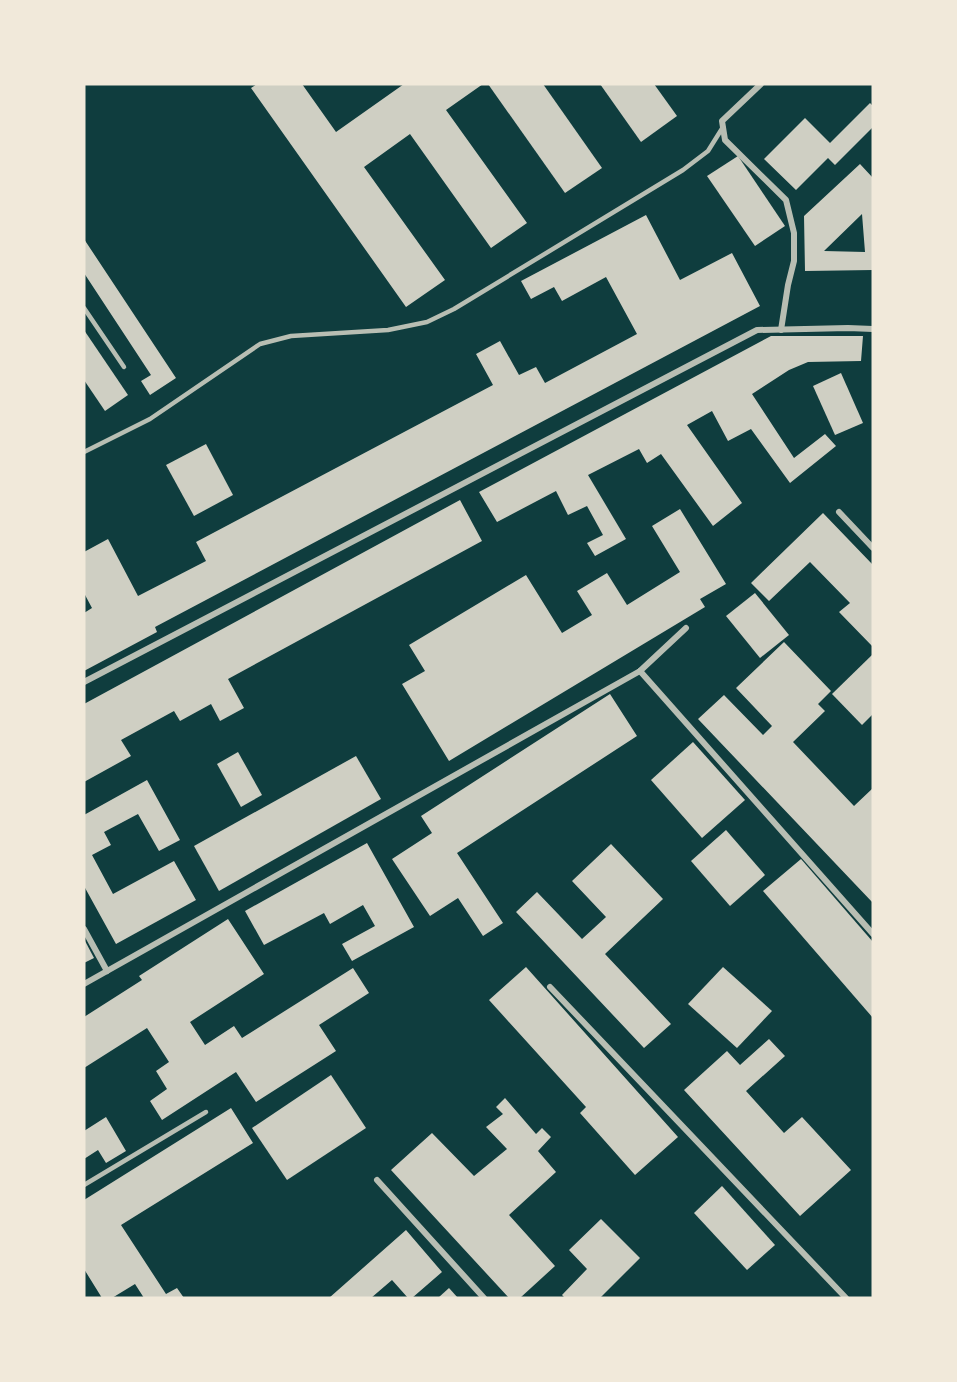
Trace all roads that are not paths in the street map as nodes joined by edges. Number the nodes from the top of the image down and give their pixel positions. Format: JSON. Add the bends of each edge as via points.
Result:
{"nodes":[{"id":1,"x":761,"y":84,"type":"edge"},
{"id":2,"x":723,"y":127,"type":"junction"},
{"id":3,"x":84,"y":308,"type":"edge"},
{"id":4,"x":873,"y":329,"type":"edge"},
{"id":5,"x":781,"y":330,"type":"junction"},
{"id":6,"x":124,"y":368,"type":"dead end"},
{"id":7,"x":84,"y":452,"type":"edge"},
{"id":8,"x":838,"y":512,"type":"dead end"},
{"id":9,"x":873,"y":548,"type":"edge"},
{"id":10,"x":686,"y":628,"type":"dead end"},
{"id":11,"x":640,"y":670,"type":"junction"},
{"id":12,"x":84,"y":682,"type":"edge"},
{"id":13,"x":84,"y":929,"type":"edge"},
{"id":14,"x":873,"y":934,"type":"edge"},
{"id":15,"x":107,"y":971,"type":"junction"},
{"id":16,"x":84,"y":984,"type":"edge"},
{"id":17,"x":550,"y":987,"type":"dead end"},
{"id":18,"x":206,"y":1112,"type":"dead end"},
{"id":19,"x":377,"y":1180,"type":"dead end"},
{"id":20,"x":84,"y":1185,"type":"edge"},
{"id":21,"x":484,"y":1298,"type":"edge"},
{"id":22,"x":846,"y":1298,"type":"edge"}],
"edges":[{"from":1,"to":2,"type":"street","via":[[722,121]]},
{"from":2,"to":5,"type":"street","via":[[724,140],[786,200],[794,233],[794,261]]},
{"from":2,"to":7,"type":"lane","via":[[708,151],[683,170],[454,309],[427,322],[388,330],[291,336],[260,344],[150,419]]},
{"from":3,"to":6,"type":"lane"},
{"from":4,"to":5,"type":"street"},
{"from":5,"to":12,"type":"street","via":[[757,330]]},
{"from":8,"to":9,"type":"street"},
{"from":10,"to":11,"type":"street"},
{"from":11,"to":14,"type":"street"},
{"from":11,"to":15,"type":"street"},
{"from":13,"to":15,"type":"street"},
{"from":15,"to":16,"type":"street"},
{"from":17,"to":22,"type":"street"},
{"from":18,"to":20,"type":"lane"},
{"from":19,"to":21,"type":"street"}]}
